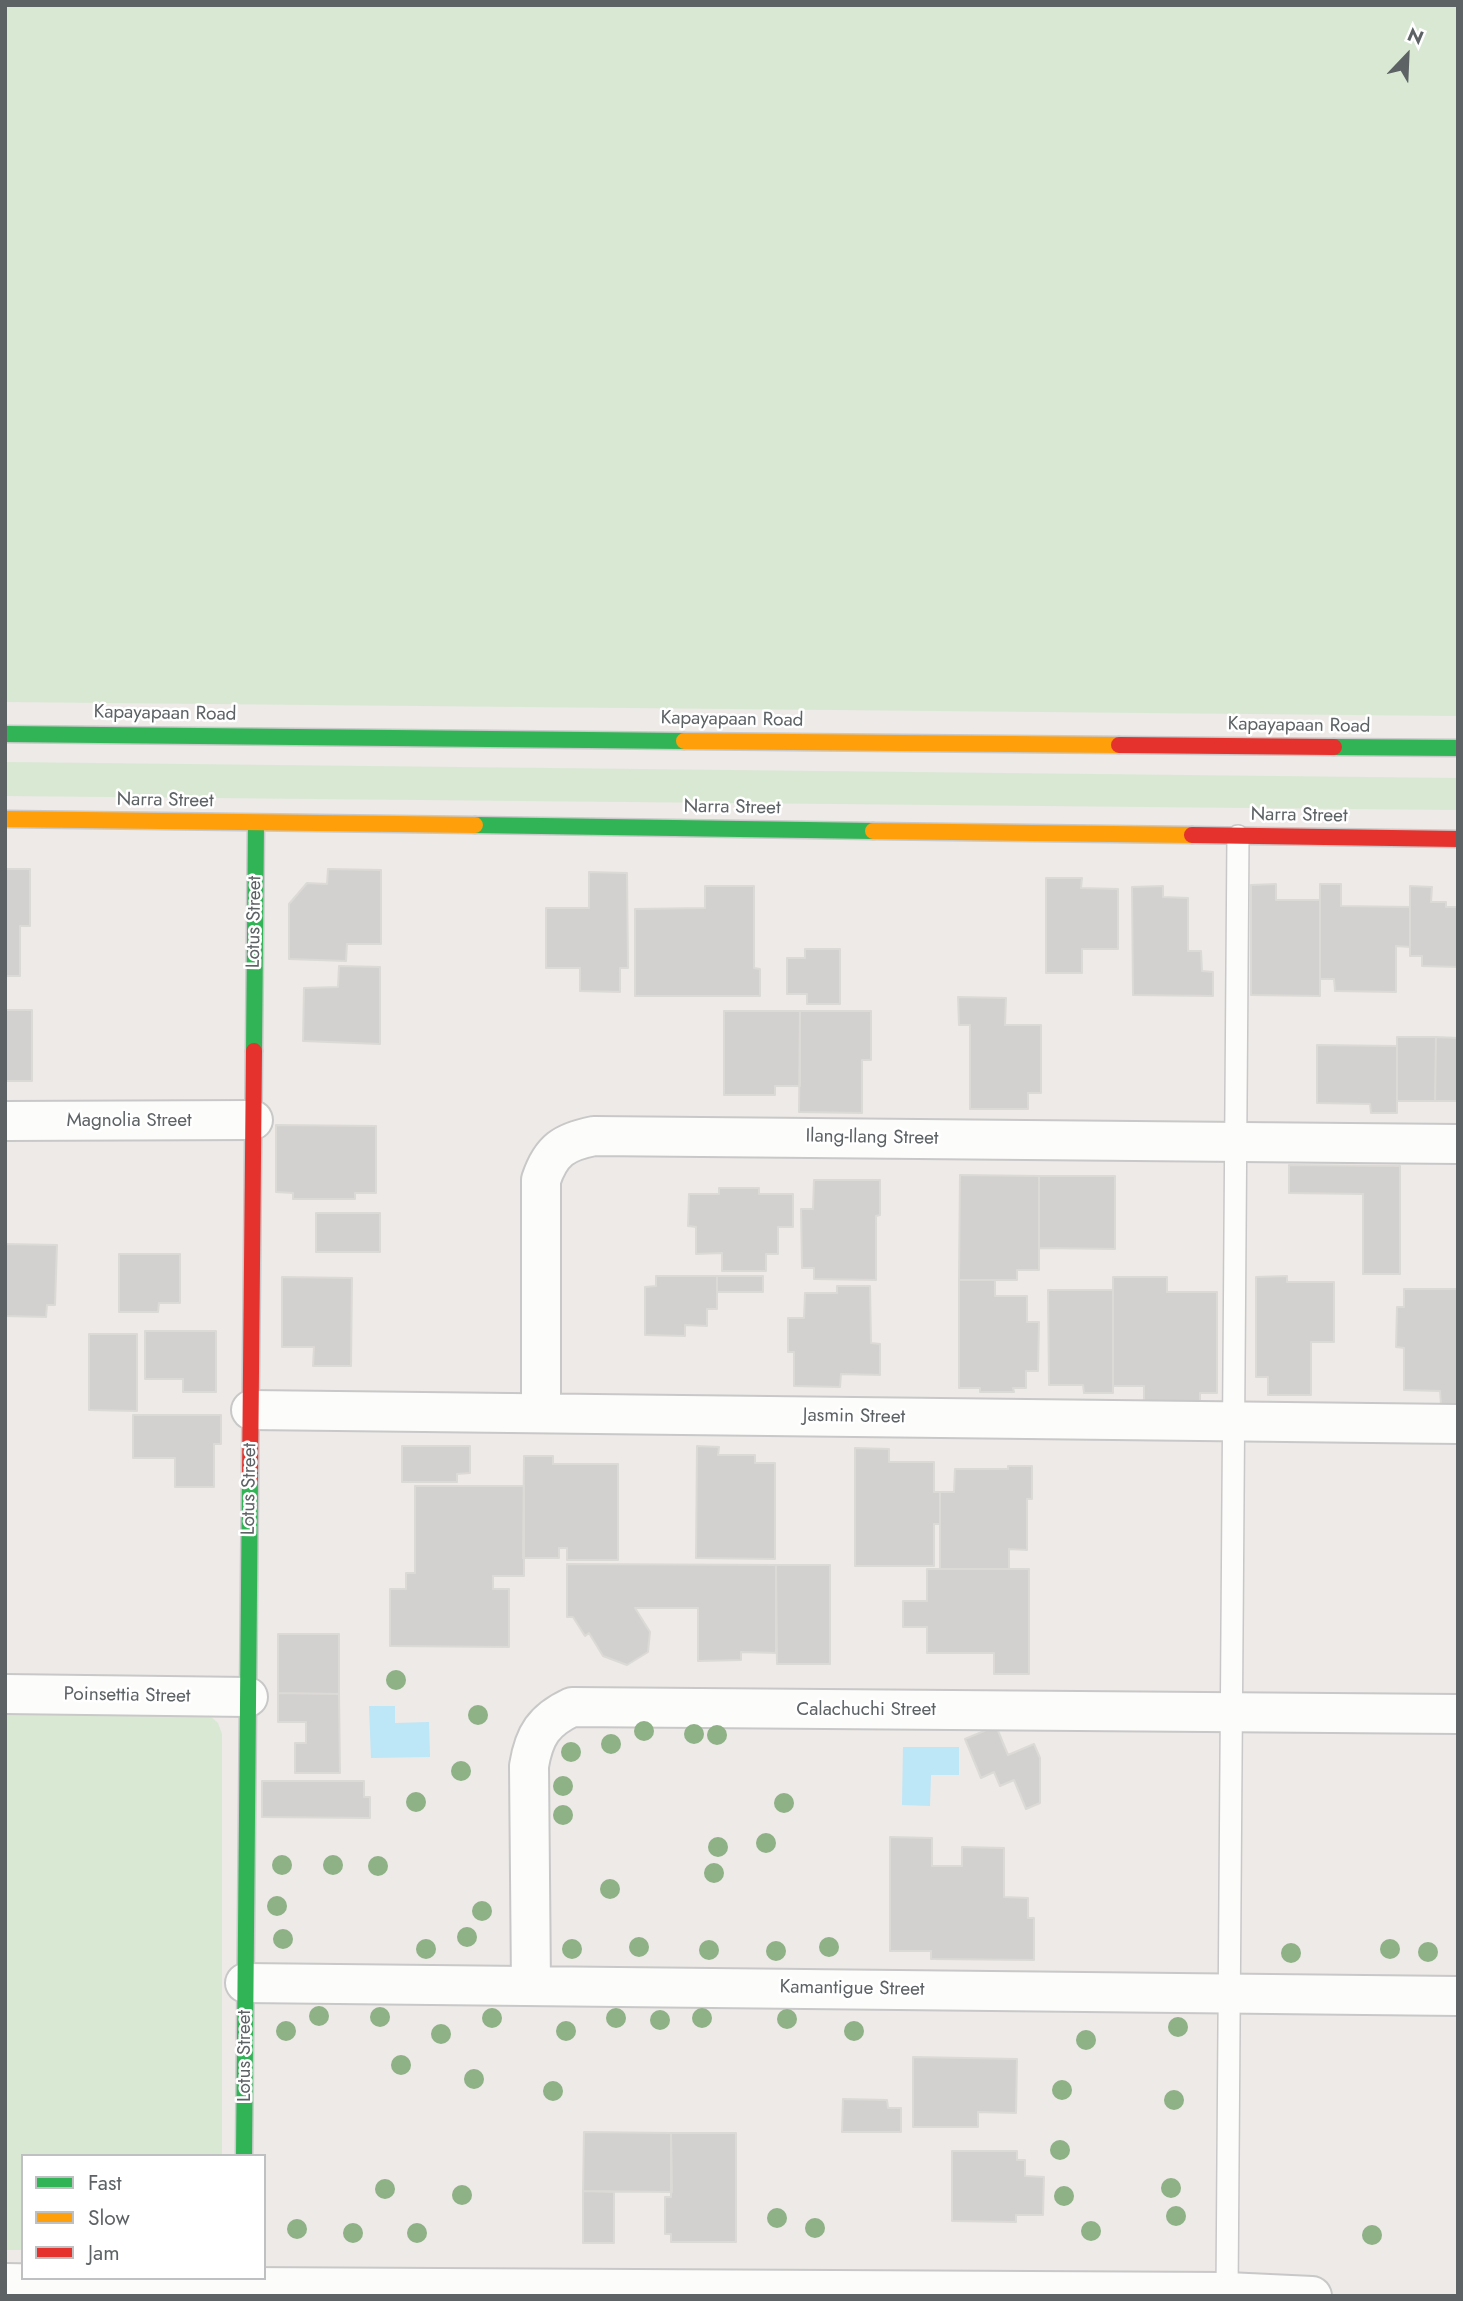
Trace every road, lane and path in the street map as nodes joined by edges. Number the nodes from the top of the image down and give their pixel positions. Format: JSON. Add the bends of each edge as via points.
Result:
{"nodes":[{"id":1,"x":5,"y":734,"type":"edge"},
{"id":2,"x":1458,"y":748,"type":"edge"},
{"id":3,"x":5,"y":819,"type":"edge"},
{"id":4,"x":256,"y":823,"type":"junction"},
{"id":5,"x":1238,"y":836,"type":"junction"},
{"id":6,"x":1458,"y":839,"type":"edge"},
{"id":7,"x":253,"y":1120,"type":"junction"},
{"id":8,"x":5,"y":1121,"type":"edge"},
{"id":9,"x":1236,"y":1142,"type":"junction"},
{"id":10,"x":1458,"y":1144,"type":"edge"},
{"id":11,"x":251,"y":1410,"type":"junction"},
{"id":12,"x":541,"y":1413,"type":"junction"},
{"id":13,"x":1233,"y":1422,"type":"junction"},
{"id":14,"x":1458,"y":1424,"type":"edge"},
{"id":15,"x":5,"y":1694,"type":"edge"},
{"id":16,"x":248,"y":1697,"type":"junction"},
{"id":17,"x":1231,"y":1713,"type":"junction"},
{"id":18,"x":1458,"y":1714,"type":"edge"},
{"id":19,"x":245,"y":1983,"type":"junction"},
{"id":20,"x":531,"y":1985,"type":"junction"},
{"id":21,"x":1229,"y":1993,"type":"junction"},
{"id":22,"x":1458,"y":1996,"type":"edge"},
{"id":23,"x":244,"y":2154,"type":"edge"},
{"id":24,"x":5,"y":2283,"type":"edge"},
{"id":25,"x":243,"y":2283,"type":"edge"},
{"id":26,"x":1227,"y":2292,"type":"junction"},
{"id":27,"x":1312,"y":2296,"type":"edge"}],
"edges":[{"from":1,"to":2,"type":"street","name":"Kapayapaan Road"},
{"from":3,"to":4,"type":"street","name":"Narra Street"},
{"from":4,"to":5,"type":"street","name":"Narra Street"},
{"from":4,"to":7,"type":"street","name":"Lotus Street"},
{"from":5,"to":6,"type":"street","name":"Narra Street"},
{"from":5,"to":9,"type":"lane"},
{"from":7,"to":8,"type":"street","name":"Magnolia Street"},
{"from":7,"to":11,"type":"street","name":"Lotus Street"},
{"from":9,"to":10,"type":"street","name":"Ilang-Ilang Street"},
{"from":9,"to":12,"type":"street","name":"Ilang-Ilang Street","via":[[594,1136],[573,1140],[547,1162],[541,1180]]},
{"from":9,"to":13,"type":"lane"},
{"from":11,"to":12,"type":"street","name":"Jasmin Street"},
{"from":11,"to":16,"type":"street","name":"Lotus Street"},
{"from":12,"to":13,"type":"street","name":"Jasmin Street"},
{"from":13,"to":14,"type":"street","name":"Jasmin Street"},
{"from":13,"to":17,"type":"lane"},
{"from":15,"to":16,"type":"street","name":"Poinsettia Street"},
{"from":16,"to":19,"type":"street","name":"Lotus Street"},
{"from":17,"to":18,"type":"street","name":"Calachuchi Street"},
{"from":17,"to":20,"type":"street","name":"Calachuchi Street","via":[[572,1707],[542,1729],[529,1766]]},
{"from":17,"to":21,"type":"lane"},
{"from":19,"to":20,"type":"street","name":"Kamantigue Street"},
{"from":19,"to":23,"type":"street","name":"Lotus Street"},
{"from":20,"to":21,"type":"street","name":"Kamantigue Street"},
{"from":21,"to":22,"type":"street","name":"Kamantigue Street"},
{"from":21,"to":26,"type":"lane"},
{"from":24,"to":25,"type":"street"},
{"from":25,"to":26,"type":"street"},
{"from":26,"to":27,"type":"street"}]}
